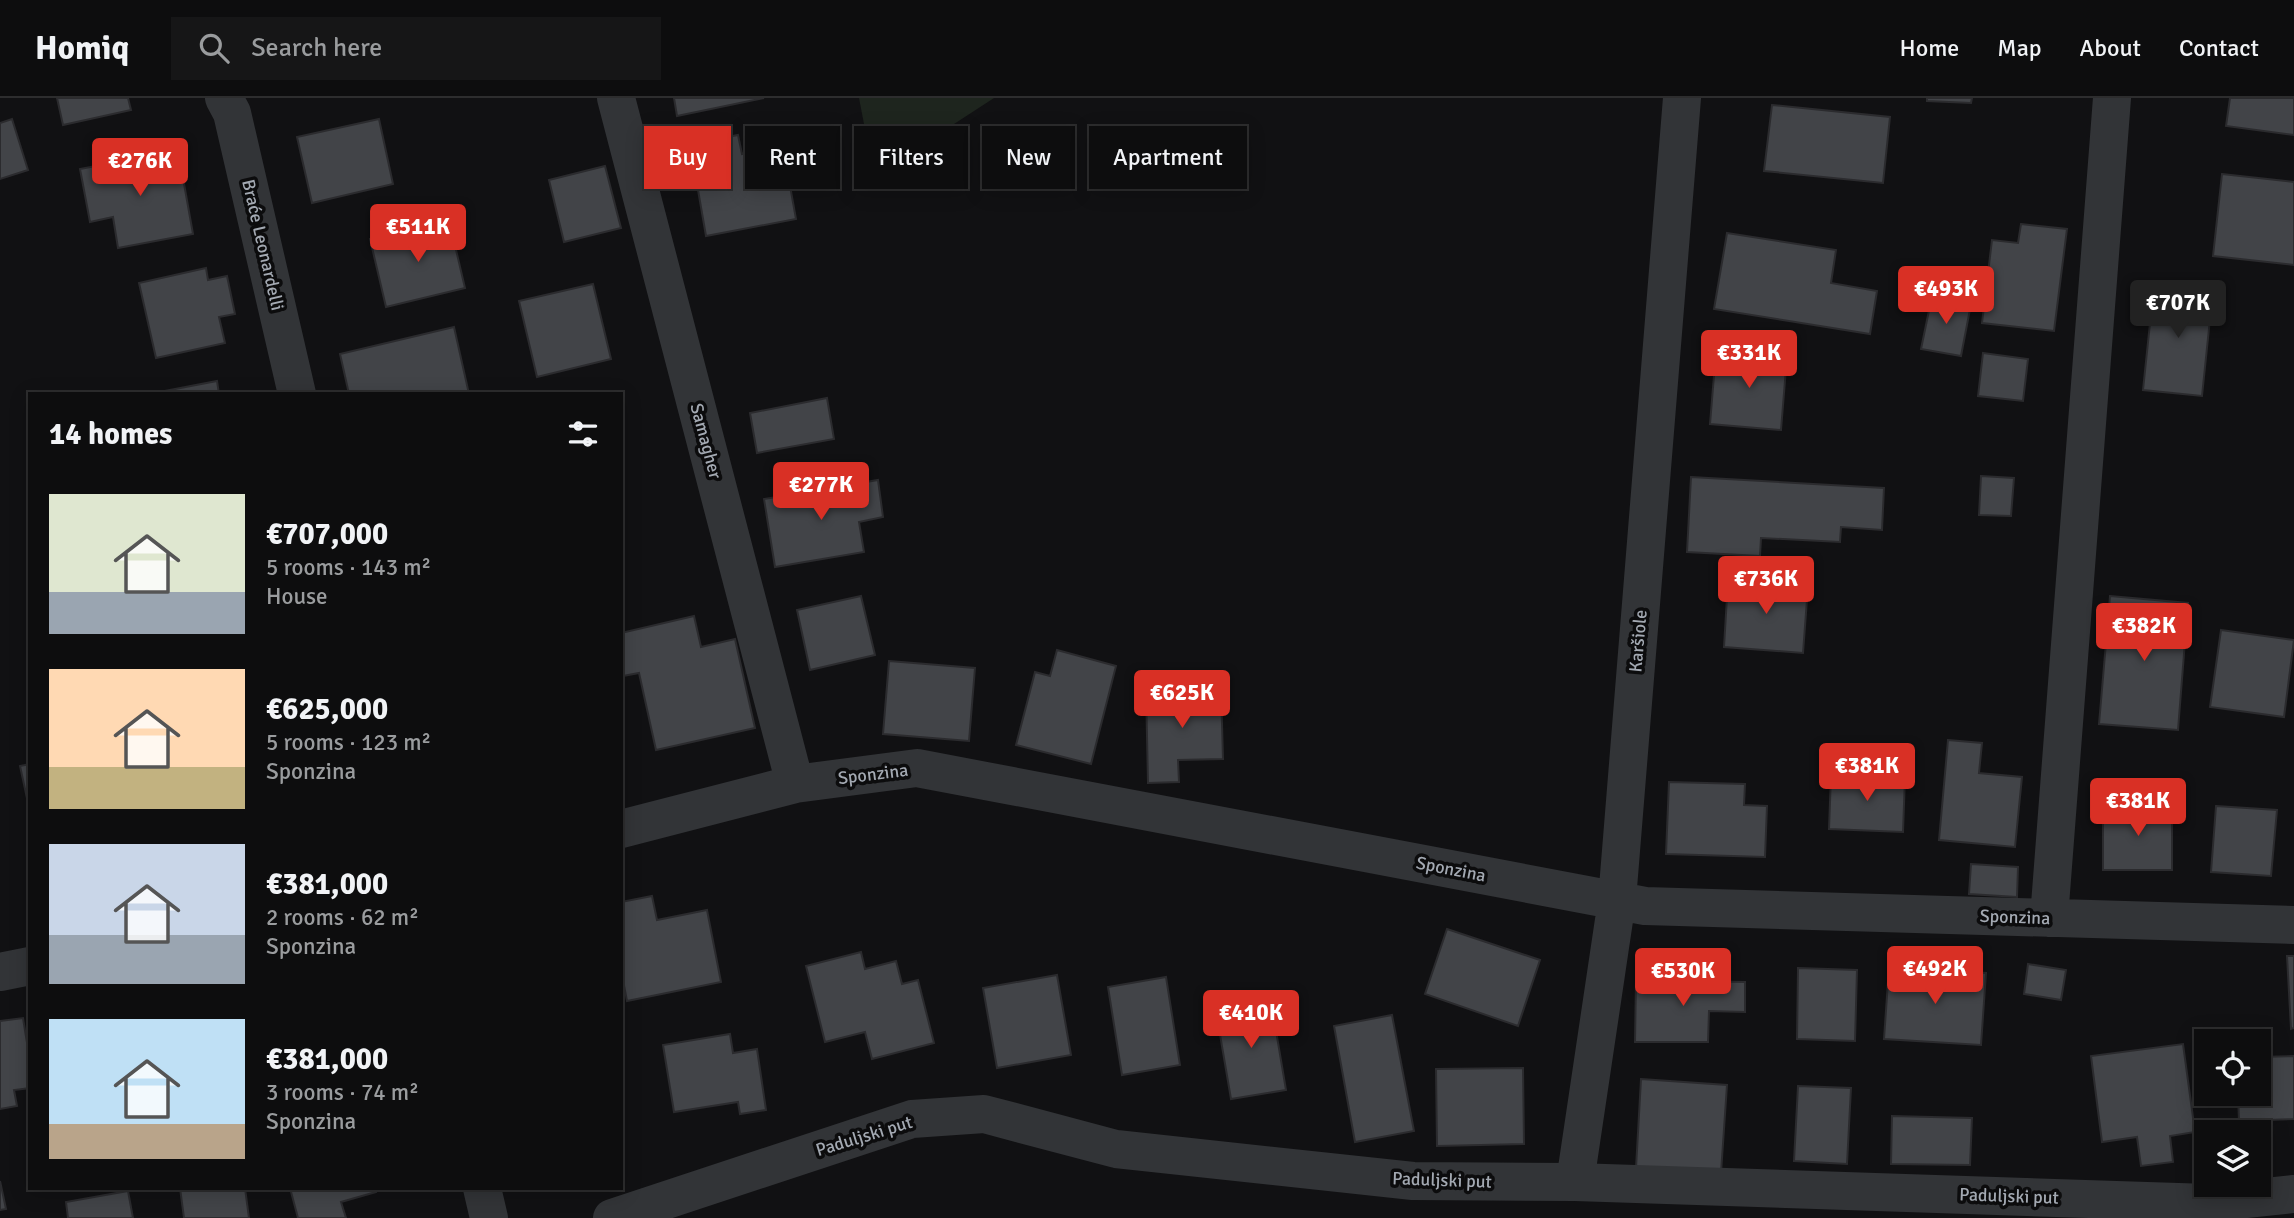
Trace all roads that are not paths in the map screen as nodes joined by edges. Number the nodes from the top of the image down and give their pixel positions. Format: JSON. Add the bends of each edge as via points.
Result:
{"nodes":[{"id":1,"x":224,"y":98,"type":"edge"},
{"id":2,"x":616,"y":98,"type":"edge"},
{"id":3,"x":1682,"y":98,"type":"edge"},
{"id":4,"x":2112,"y":98,"type":"edge"},
{"id":5,"x":297,"y":392,"type":"edge"},
{"id":6,"x":796,"y":784,"type":"junction"},
{"id":7,"x":623,"y":828,"type":"edge"},
{"id":8,"x":1616,"y":901,"type":"junction"},
{"id":9,"x":2049,"y":918,"type":"junction"},
{"id":10,"x":2294,"y":925,"type":"edge"},
{"id":11,"x":28,"y":966,"type":"edge"},
{"id":12,"x":0,"y":972,"type":"edge"},
{"id":13,"x":1575,"y":1182,"type":"junction"},
{"id":14,"x":482,"y":1190,"type":"edge"},
{"id":15,"x":2294,"y":1194,"type":"edge"},
{"id":16,"x":2214,"y":1211,"type":"edge"},
{"id":17,"x":489,"y":1218,"type":"edge"},
{"id":18,"x":612,"y":1218,"type":"edge"}],
"edges":[{"from":1,"to":5,"type":"street","name":"Braće Leonardelli","via":[[232,113]]},
{"from":2,"to":6,"type":"street","name":"Samagher"},
{"from":3,"to":8,"type":"street","name":"Karšiole"},
{"from":4,"to":9,"type":"street"},
{"from":6,"to":7,"type":"street","name":"Sponzina"},
{"from":6,"to":8,"type":"street","name":"Sponzina","via":[[917,768]]},
{"from":8,"to":9,"type":"street","name":"Sponzina","via":[[1645,906]]},
{"from":8,"to":13,"type":"street","name":"Karšiole"},
{"from":9,"to":10,"type":"street","name":"Sponzina"},
{"from":11,"to":12,"type":"street"},
{"from":13,"to":16,"type":"street","name":"Paduljski put"},
{"from":13,"to":18,"type":"street","name":"Paduljski put","via":[[1413,1181],[1116,1149],[984,1114],[912,1119]]},
{"from":14,"to":17,"type":"street"},
{"from":15,"to":16,"type":"street","name":"Paduljski put"}]}
